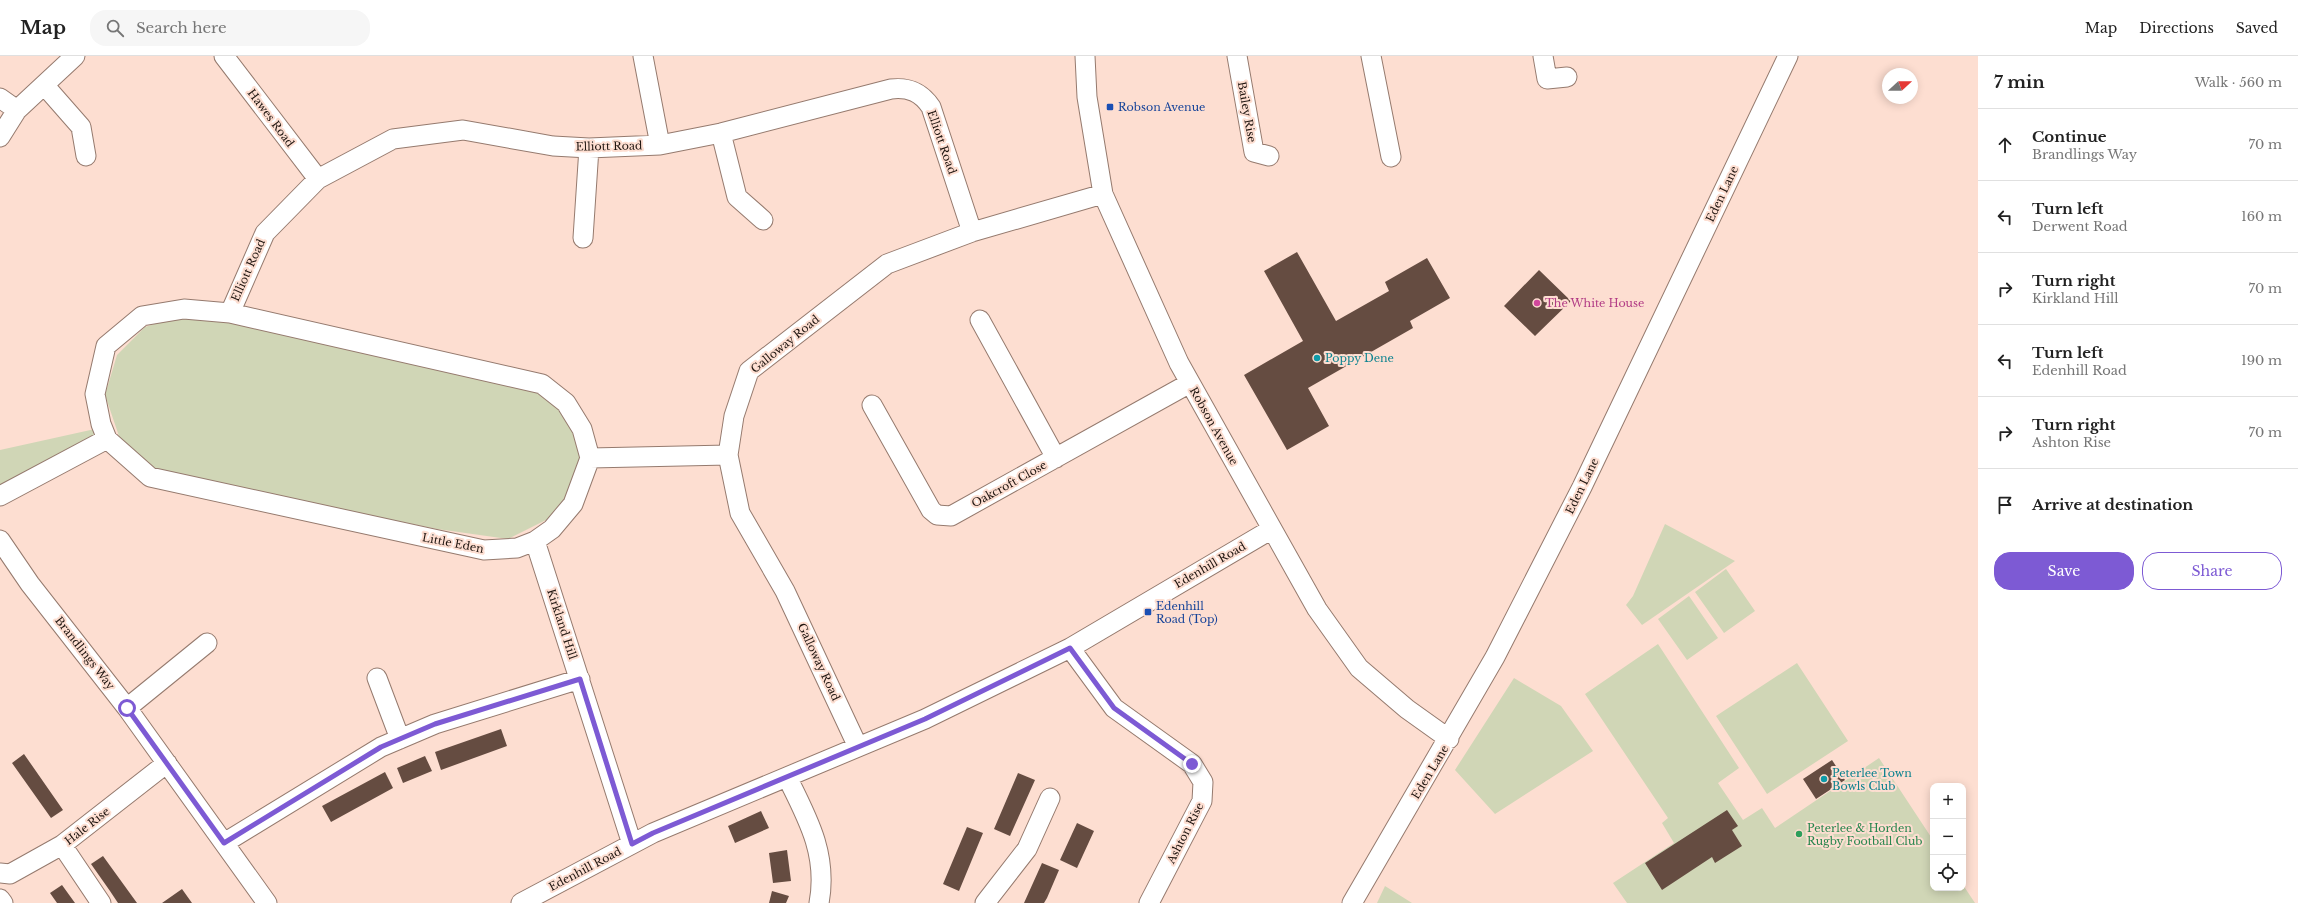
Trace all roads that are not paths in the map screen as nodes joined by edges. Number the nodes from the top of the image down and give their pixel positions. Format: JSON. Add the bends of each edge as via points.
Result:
{"nodes":[{"id":1,"x":75,"y":56,"type":"edge"},
{"id":2,"x":224,"y":56,"type":"edge"},
{"id":3,"x":643,"y":56,"type":"edge"},
{"id":4,"x":1085,"y":56,"type":"edge"},
{"id":5,"x":1237,"y":56,"type":"edge"},
{"id":6,"x":1371,"y":56,"type":"edge"},
{"id":7,"x":1543,"y":56,"type":"edge"},
{"id":8,"x":1788,"y":56,"type":"edge"},
{"id":9,"x":1567,"y":78,"type":"dead end"},
{"id":10,"x":45,"y":86,"type":"junction"},
{"id":11,"x":0,"y":98,"type":"edge"},
{"id":12,"x":17,"y":110,"type":"junction"},
{"id":13,"x":721,"y":133,"type":"junction"},
{"id":14,"x":0,"y":137,"type":"edge"},
{"id":15,"x":660,"y":145,"type":"junction"},
{"id":16,"x":589,"y":148,"type":"junction"},
{"id":17,"x":86,"y":156,"type":"dead end"},
{"id":18,"x":1269,"y":156,"type":"dead end"},
{"id":19,"x":1391,"y":157,"type":"dead end"},
{"id":20,"x":318,"y":180,"type":"junction"},
{"id":21,"x":1103,"y":194,"type":"junction"},
{"id":22,"x":763,"y":220,"type":"dead end"},
{"id":23,"x":972,"y":232,"type":"junction"},
{"id":24,"x":583,"y":238,"type":"dead end"},
{"id":25,"x":230,"y":313,"type":"junction"},
{"id":26,"x":980,"y":320,"type":"dead end"},
{"id":27,"x":1190,"y":383,"type":"junction"},
{"id":28,"x":872,"y":405,"type":"dead end"},
{"id":29,"x":107,"y":439,"type":"junction"},
{"id":30,"x":728,"y":455,"type":"junction"},
{"id":31,"x":590,"y":458,"type":"junction"},
{"id":32,"x":1056,"y":458,"type":"junction"},
{"id":33,"x":0,"y":496,"type":"edge"},
{"id":34,"x":1272,"y":529,"type":"junction"},
{"id":35,"x":0,"y":540,"type":"edge"},
{"id":36,"x":535,"y":541,"type":"junction"},
{"id":37,"x":208,"y":643,"type":"dead end"},
{"id":38,"x":1070,"y":648,"type":"junction"},
{"id":39,"x":377,"y":678,"type":"dead end"},
{"id":40,"x":580,"y":679,"type":"junction"},
{"id":41,"x":127,"y":708,"type":"junction"},
{"id":42,"x":400,"y":739,"type":"junction"},
{"id":43,"x":1449,"y":739,"type":"junction"},
{"id":44,"x":858,"y":747,"type":"junction"},
{"id":45,"x":167,"y":763,"type":"junction"},
{"id":46,"x":788,"y":777,"type":"junction"},
{"id":47,"x":1050,"y":798,"type":"dead end"},
{"id":48,"x":224,"y":843,"type":"junction"},
{"id":49,"x":632,"y":844,"type":"junction"},
{"id":50,"x":62,"y":845,"type":"junction"},
{"id":51,"x":0,"y":873,"type":"edge"},
{"id":52,"x":0,"y":899,"type":"edge"},
{"id":53,"x":3,"y":903,"type":"edge"},
{"id":54,"x":101,"y":903,"type":"edge"},
{"id":55,"x":267,"y":903,"type":"edge"},
{"id":56,"x":521,"y":903,"type":"edge"},
{"id":57,"x":819,"y":903,"type":"edge"},
{"id":58,"x":985,"y":903,"type":"edge"},
{"id":59,"x":1149,"y":903,"type":"edge"},
{"id":60,"x":1352,"y":903,"type":"edge"}],
"edges":[{"from":1,"to":10,"type":"street"},
{"from":2,"to":20,"type":"street","name":"Hawes Road"},
{"from":3,"to":15,"type":"street"},
{"from":4,"to":21,"type":"street","name":"Robson Avenue","via":[[1087,97]]},
{"from":5,"to":18,"type":"street","name":"Bailey Rise","via":[[1254,152]]},
{"from":6,"to":19,"type":"street"},
{"from":7,"to":9,"type":"street","via":[[1547,79]]},
{"from":8,"to":43,"type":"street","name":"Eden Lane","via":[[1582,487]]},
{"from":10,"to":12,"type":"street"},
{"from":10,"to":17,"type":"street","via":[[81,127]]},
{"from":11,"to":12,"type":"street"},
{"from":12,"to":14,"type":"street"},
{"from":13,"to":15,"type":"street","name":"Elliott Road"},
{"from":13,"to":22,"type":"street","via":[[737,197]]},
{"from":13,"to":23,"type":"street","name":"Elliott Road","via":[[891,89],[911,90],[920,94],[931,107]]},
{"from":15,"to":16,"type":"street","name":"Elliott Road"},
{"from":16,"to":20,"type":"street","name":"Elliott Road","via":[[553,146],[463,130],[394,139]]},
{"from":16,"to":24,"type":"street"},
{"from":20,"to":25,"type":"street","name":"Elliott Road","via":[[265,233]]},
{"from":21,"to":23,"type":"street","name":"Galloway Road"},
{"from":21,"to":27,"type":"street","name":"Robson Avenue","via":[[1179,364]]},
{"from":23,"to":30,"type":"street","name":"Galloway Road","via":[[887,264],[749,371],[734,416]]},
{"from":25,"to":29,"type":"street","name":"Little Eden","via":[[184,309],[142,316],[106,346],[95,394]]},
{"from":25,"to":31,"type":"street","name":"Little Eden","via":[[542,384],[566,403],[582,429]]},
{"from":26,"to":32,"type":"street"},
{"from":27,"to":32,"type":"street","name":"Oakcroft Close"},
{"from":27,"to":34,"type":"street","name":"Robson Avenue"},
{"from":28,"to":32,"type":"street","name":"Oakcroft Close","via":[[936,515],[951,516]]},
{"from":29,"to":33,"type":"street"},
{"from":29,"to":36,"type":"street","name":"Little Eden","via":[[150,477],[211,492],[484,550],[518,548]]},
{"from":30,"to":31,"type":"street"},
{"from":30,"to":44,"type":"street","name":"Galloway Road","via":[[740,513],[785,591]]},
{"from":31,"to":36,"type":"street","name":"Little Eden","via":[[573,504],[552,529]]},
{"from":34,"to":38,"type":"street","name":"Edenhill Road"},
{"from":34,"to":43,"type":"street","name":"Robson Avenue","via":[[1317,609],[1359,668],[1406,709]]},
{"from":35,"to":41,"type":"street","name":"Brandlings Way","via":[[30,584]]},
{"from":36,"to":40,"type":"street","name":"Kirkland Hill"},
{"from":37,"to":41,"type":"street"},
{"from":38,"to":44,"type":"street","name":"Edenhill Road","via":[[925,719]]},
{"from":38,"to":59,"type":"street","name":"Ashton Rise","via":[[1114,708],[1192,764],[1203,782],[1202,801]]},
{"from":39,"to":42,"type":"street"},
{"from":40,"to":42,"type":"street","via":[[435,724]]},
{"from":40,"to":49,"type":"street","name":"Kirkland Hill"},
{"from":41,"to":45,"type":"street","name":"Brandlings Way"},
{"from":42,"to":48,"type":"street","via":[[381,747]]},
{"from":43,"to":60,"type":"street","name":"Eden Lane"},
{"from":44,"to":46,"type":"street","name":"Edenhill Road"},
{"from":45,"to":48,"type":"street","name":"Brandlings Way"},
{"from":45,"to":50,"type":"street","name":"Hale Rise"},
{"from":46,"to":49,"type":"street","name":"Edenhill Road"},
{"from":46,"to":57,"type":"street","via":[[812,828],[822,863]]},
{"from":47,"to":58,"type":"street","via":[[1027,849]]},
{"from":48,"to":55,"type":"street","name":"Brandlings Way"},
{"from":49,"to":56,"type":"street","name":"Edenhill Road"},
{"from":50,"to":51,"type":"street","name":"Hale Rise","via":[[10,874]]},
{"from":50,"to":54,"type":"street"},
{"from":52,"to":53,"type":"street"}]}
